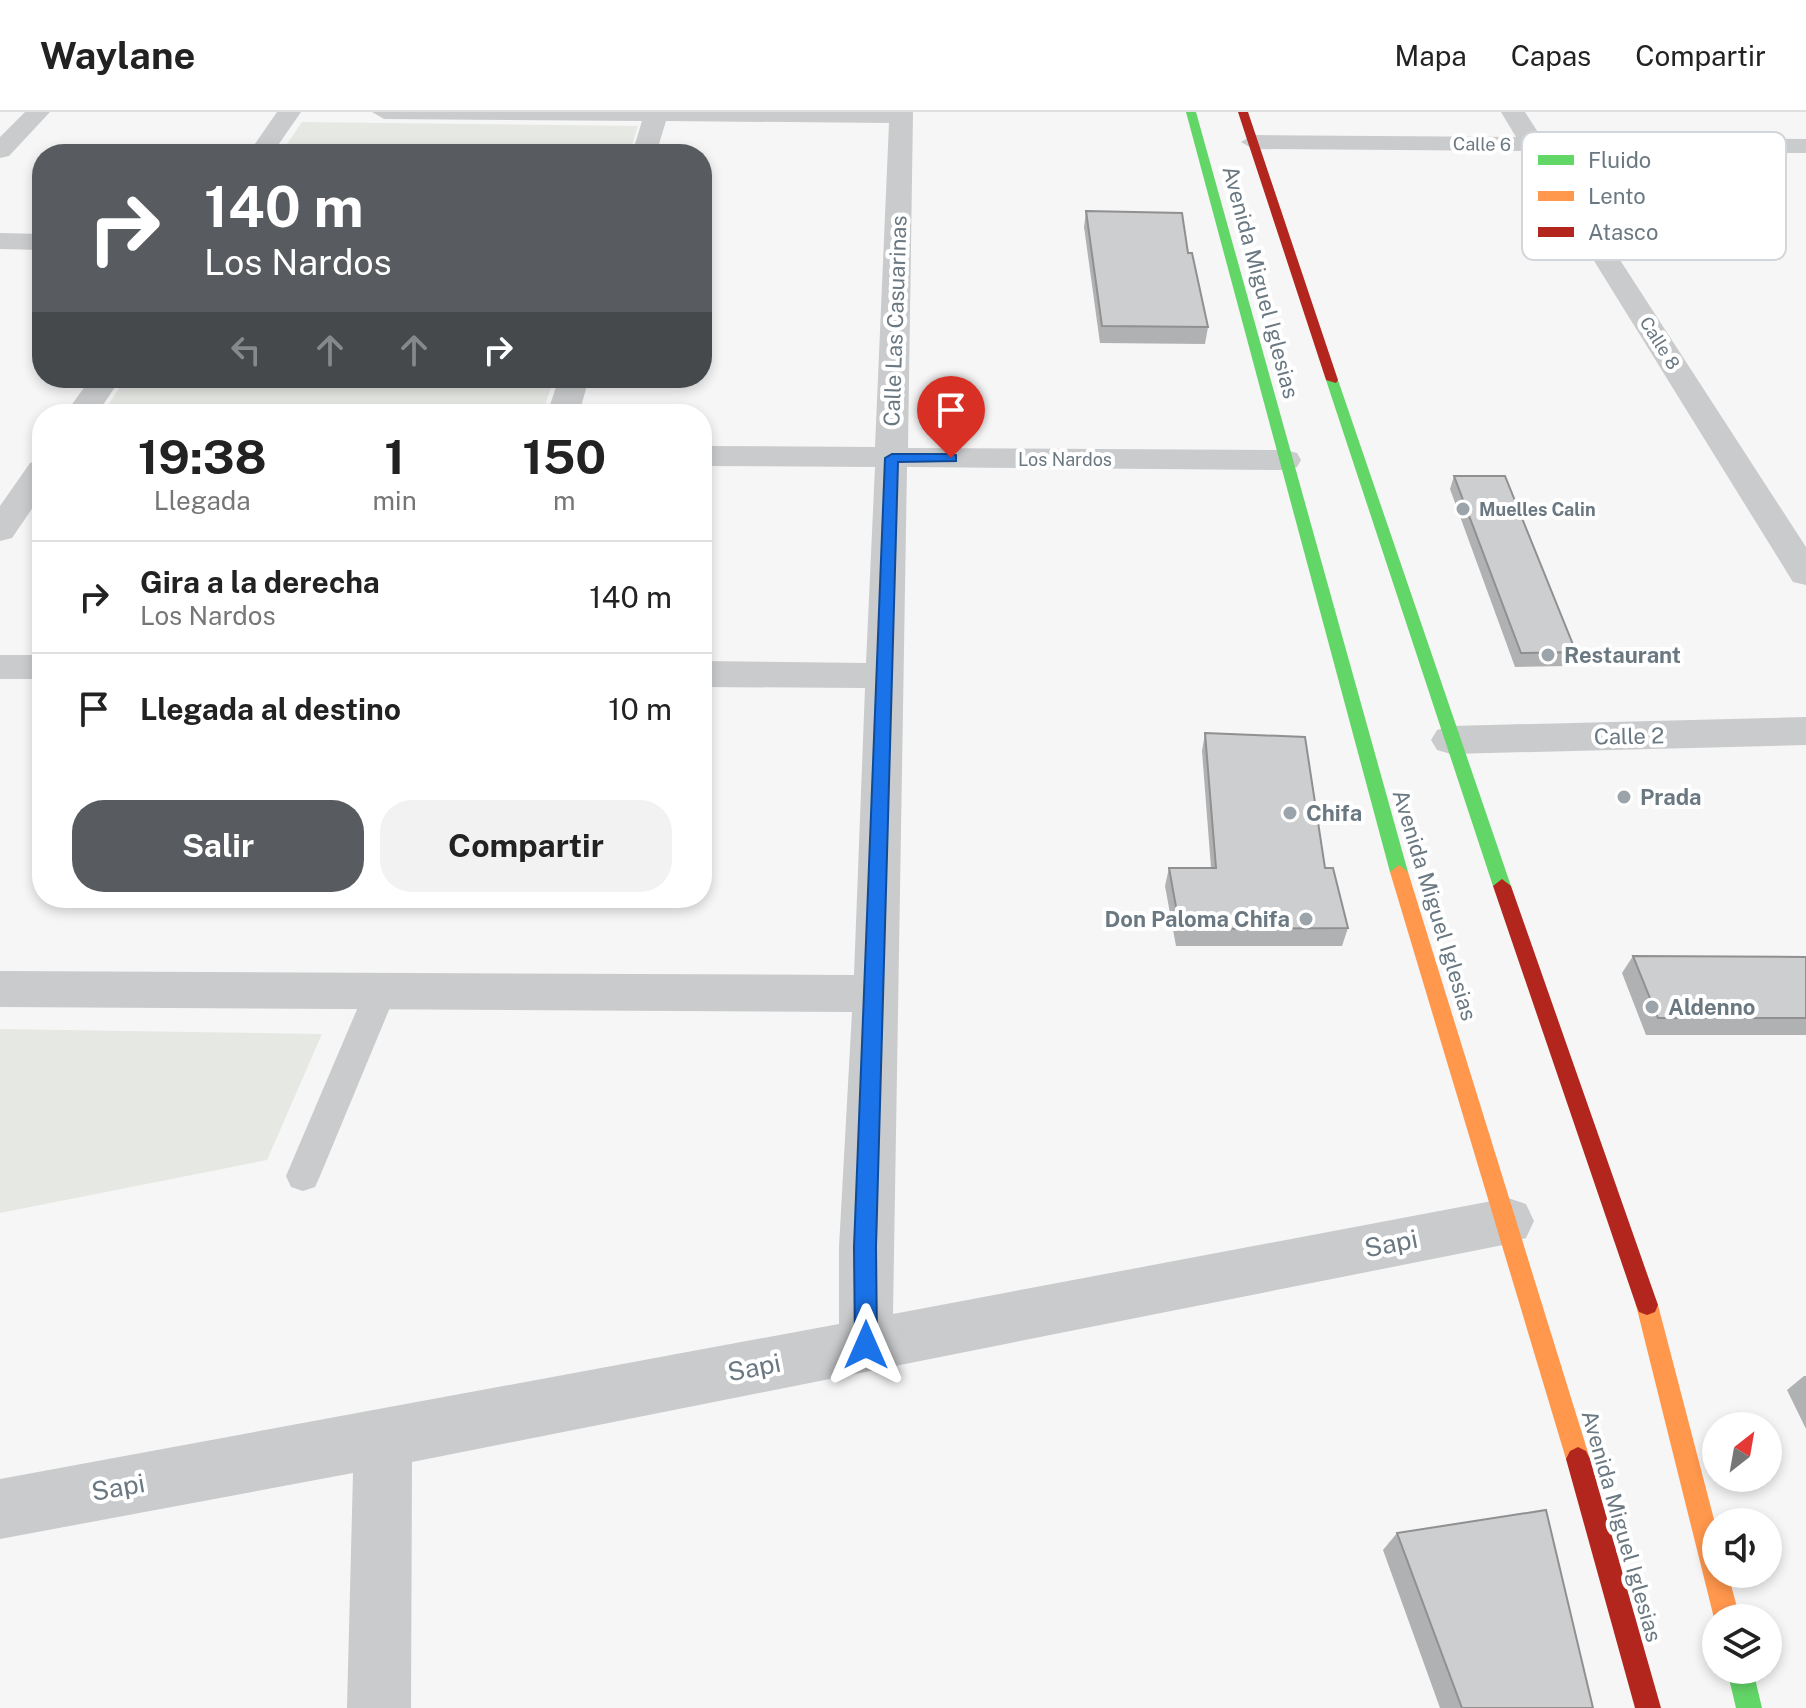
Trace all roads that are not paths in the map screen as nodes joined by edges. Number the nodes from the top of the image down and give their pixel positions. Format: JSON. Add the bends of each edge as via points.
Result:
{"nodes":[{"id":1,"x":38,"y":112,"type":"edge"},
{"id":2,"x":289,"y":112,"type":"edge"},
{"id":3,"x":384,"y":112,"type":"edge"},
{"id":4,"x":1191,"y":112,"type":"edge"},
{"id":5,"x":1243,"y":112,"type":"edge"},
{"id":6,"x":1513,"y":112,"type":"edge"},
{"id":7,"x":656,"y":114,"type":"junction"},
{"id":8,"x":901,"y":114,"type":"edge"},
{"id":9,"x":1767,"y":123,"type":"dead end"},
{"id":10,"x":1526,"y":132,"type":"edge"},
{"id":11,"x":1779,"y":132,"type":"edge"},
{"id":12,"x":1253,"y":142,"type":"junction"},
{"id":13,"x":267,"y":144,"type":"edge"},
{"id":14,"x":647,"y":144,"type":"edge"},
{"id":15,"x":1522,"y":145,"type":"edge"},
{"id":16,"x":1797,"y":146,"type":"edge"},
{"id":17,"x":0,"y":151,"type":"edge"},
{"id":18,"x":1806,"y":165,"type":"edge"},
{"id":19,"x":0,"y":241,"type":"edge"},
{"id":20,"x":32,"y":242,"type":"edge"},
{"id":21,"x":1607,"y":260,"type":"edge"},
{"id":22,"x":712,"y":456,"type":"edge"},
{"id":23,"x":892,"y":458,"type":"junction"},
{"id":24,"x":1285,"y":460,"type":"junction"},
{"id":25,"x":32,"y":485,"type":"edge"},
{"id":26,"x":0,"y":531,"type":"edge"},
{"id":27,"x":1806,"y":574,"type":"edge"},
{"id":28,"x":0,"y":667,"type":"edge"},
{"id":29,"x":32,"y":667,"type":"edge"},
{"id":30,"x":712,"y":674,"type":"edge"},
{"id":31,"x":885,"y":676,"type":"junction"},
{"id":32,"x":1806,"y":731,"type":"edge"},
{"id":33,"x":1451,"y":740,"type":"junction"},
{"id":34,"x":0,"y":989,"type":"edge"},
{"id":35,"x":380,"y":993,"type":"junction"},
{"id":36,"x":876,"y":994,"type":"junction"},
{"id":37,"x":303,"y":1176,"type":"dead end"},
{"id":38,"x":1508,"y":1221,"type":"junction"},
{"id":39,"x":866,"y":1345,"type":"junction"},
{"id":40,"x":383,"y":1439,"type":"junction"},
{"id":41,"x":0,"y":1509,"type":"edge"},
{"id":42,"x":1724,"y":1604,"type":"edge"},
{"id":43,"x":1743,"y":1684,"type":"edge"},
{"id":44,"x":379,"y":1708,"type":"edge"},
{"id":45,"x":1648,"y":1708,"type":"edge"},
{"id":46,"x":1749,"y":1708,"type":"edge"}],
"edges":[{"from":1,"to":17,"type":"street"},
{"from":2,"to":13,"type":"street"},
{"from":3,"to":7,"type":"street"},
{"from":4,"to":24,"type":"main road","name":"Avenida Miguel Iglesias"},
{"from":5,"to":12,"type":"main road","name":"Avenida Miguel Iglesias"},
{"from":6,"to":10,"type":"street","name":"Calle 8"},
{"from":7,"to":8,"type":"street"},
{"from":7,"to":14,"type":"street"},
{"from":8,"to":23,"type":"street","name":"Calle Las Casuarinas"},
{"from":9,"to":11,"type":"street"},
{"from":12,"to":15,"type":"street","name":"Calle 6"},
{"from":12,"to":33,"type":"main road","name":"Avenida Miguel Iglesias"},
{"from":16,"to":18,"type":"street"},
{"from":19,"to":20,"type":"street"},
{"from":21,"to":27,"type":"street","name":"Calle 8"},
{"from":22,"to":23,"type":"street","name":"Los Nardos"},
{"from":23,"to":24,"type":"street","name":"Los Nardos"},
{"from":23,"to":31,"type":"street","name":"Calle Las Casuarinas"},
{"from":24,"to":38,"type":"main road","name":"Avenida Miguel Iglesias","via":[[1378,803]]},
{"from":25,"to":26,"type":"street"},
{"from":28,"to":29,"type":"street"},
{"from":30,"to":31,"type":"street"},
{"from":31,"to":36,"type":"street","name":"Calle Las Casuarinas"},
{"from":32,"to":33,"type":"street","name":"Calle 2"},
{"from":33,"to":42,"type":"main road","name":"Avenida Miguel Iglesias","via":[[1656,1332]]},
{"from":34,"to":35,"type":"street"},
{"from":35,"to":36,"type":"street"},
{"from":35,"to":37,"type":"lane"},
{"from":36,"to":39,"type":"street","name":"Calle Las Casuarinas"},
{"from":38,"to":39,"type":"street","name":"Sapi"},
{"from":38,"to":45,"type":"main road","name":"Avenida Miguel Iglesias"},
{"from":39,"to":40,"type":"street","name":"Sapi"},
{"from":40,"to":41,"type":"street","name":"Sapi"},
{"from":40,"to":44,"type":"street"},
{"from":43,"to":46,"type":"main road"}]}
